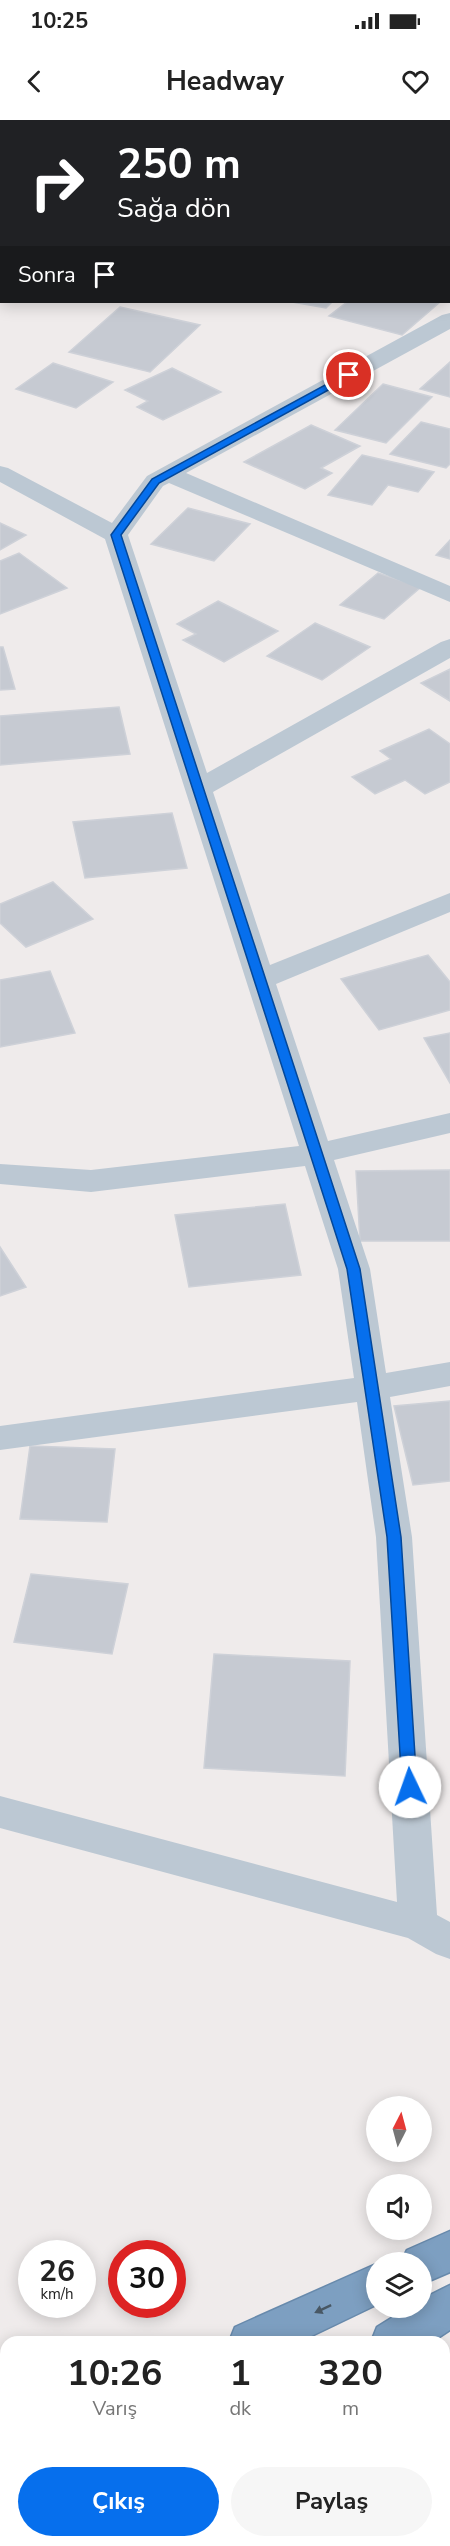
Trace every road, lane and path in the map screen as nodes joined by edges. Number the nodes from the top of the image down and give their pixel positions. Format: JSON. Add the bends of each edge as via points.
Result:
{"nodes":[{"id":1,"x":450,"y":320,"type":"edge"},
{"id":2,"x":0,"y":473,"type":"edge"},
{"id":3,"x":168,"y":474,"type":"junction"},
{"id":4,"x":116,"y":535,"type":"junction"},
{"id":5,"x":450,"y":594,"type":"edge"},
{"id":6,"x":450,"y":647,"type":"edge"},
{"id":7,"x":198,"y":789,"type":"junction"},
{"id":8,"x":450,"y":902,"type":"edge"},
{"id":9,"x":260,"y":980,"type":"junction"},
{"id":10,"x":450,"y":1123,"type":"edge"},
{"id":11,"x":316,"y":1154,"type":"junction"},
{"id":12,"x":0,"y":1174,"type":"edge"},
{"id":13,"x":450,"y":1374,"type":"edge"},
{"id":14,"x":371,"y":1388,"type":"junction"},
{"id":15,"x":0,"y":1438,"type":"edge"},
{"id":16,"x":0,"y":1812,"type":"edge"},
{"id":17,"x":434,"y":1933,"type":"edge"},
{"id":18,"x":450,"y":2251,"type":"edge"},
{"id":19,"x":432,"y":2259,"type":"edge"},
{"id":20,"x":366,"y":2289,"type":"edge"},
{"id":21,"x":450,"y":2305,"type":"edge"},
{"id":22,"x":264,"y":2336,"type":"edge"},
{"id":23,"x":402,"y":2336,"type":"edge"}],
"edges":[{"from":1,"to":3,"type":"street"},
{"from":2,"to":4,"type":"street"},
{"from":3,"to":4,"type":"street","via":[[155,481]]},
{"from":3,"to":5,"type":"street"},
{"from":4,"to":7,"type":"street"},
{"from":6,"to":7,"type":"street"},
{"from":7,"to":9,"type":"street"},
{"from":8,"to":9,"type":"street"},
{"from":9,"to":11,"type":"street"},
{"from":10,"to":11,"type":"street"},
{"from":11,"to":12,"type":"street","via":[[91,1181]]},
{"from":11,"to":14,"type":"street","via":[[354,1269]]},
{"from":13,"to":14,"type":"street"},
{"from":14,"to":15,"type":"street"},
{"from":14,"to":17,"type":"street","via":[[394,1537]]},
{"from":16,"to":17,"type":"street"},
{"from":18,"to":19,"type":"highway"},
{"from":20,"to":22,"type":"highway","one_way":true},
{"from":21,"to":23,"type":"highway"}]}
